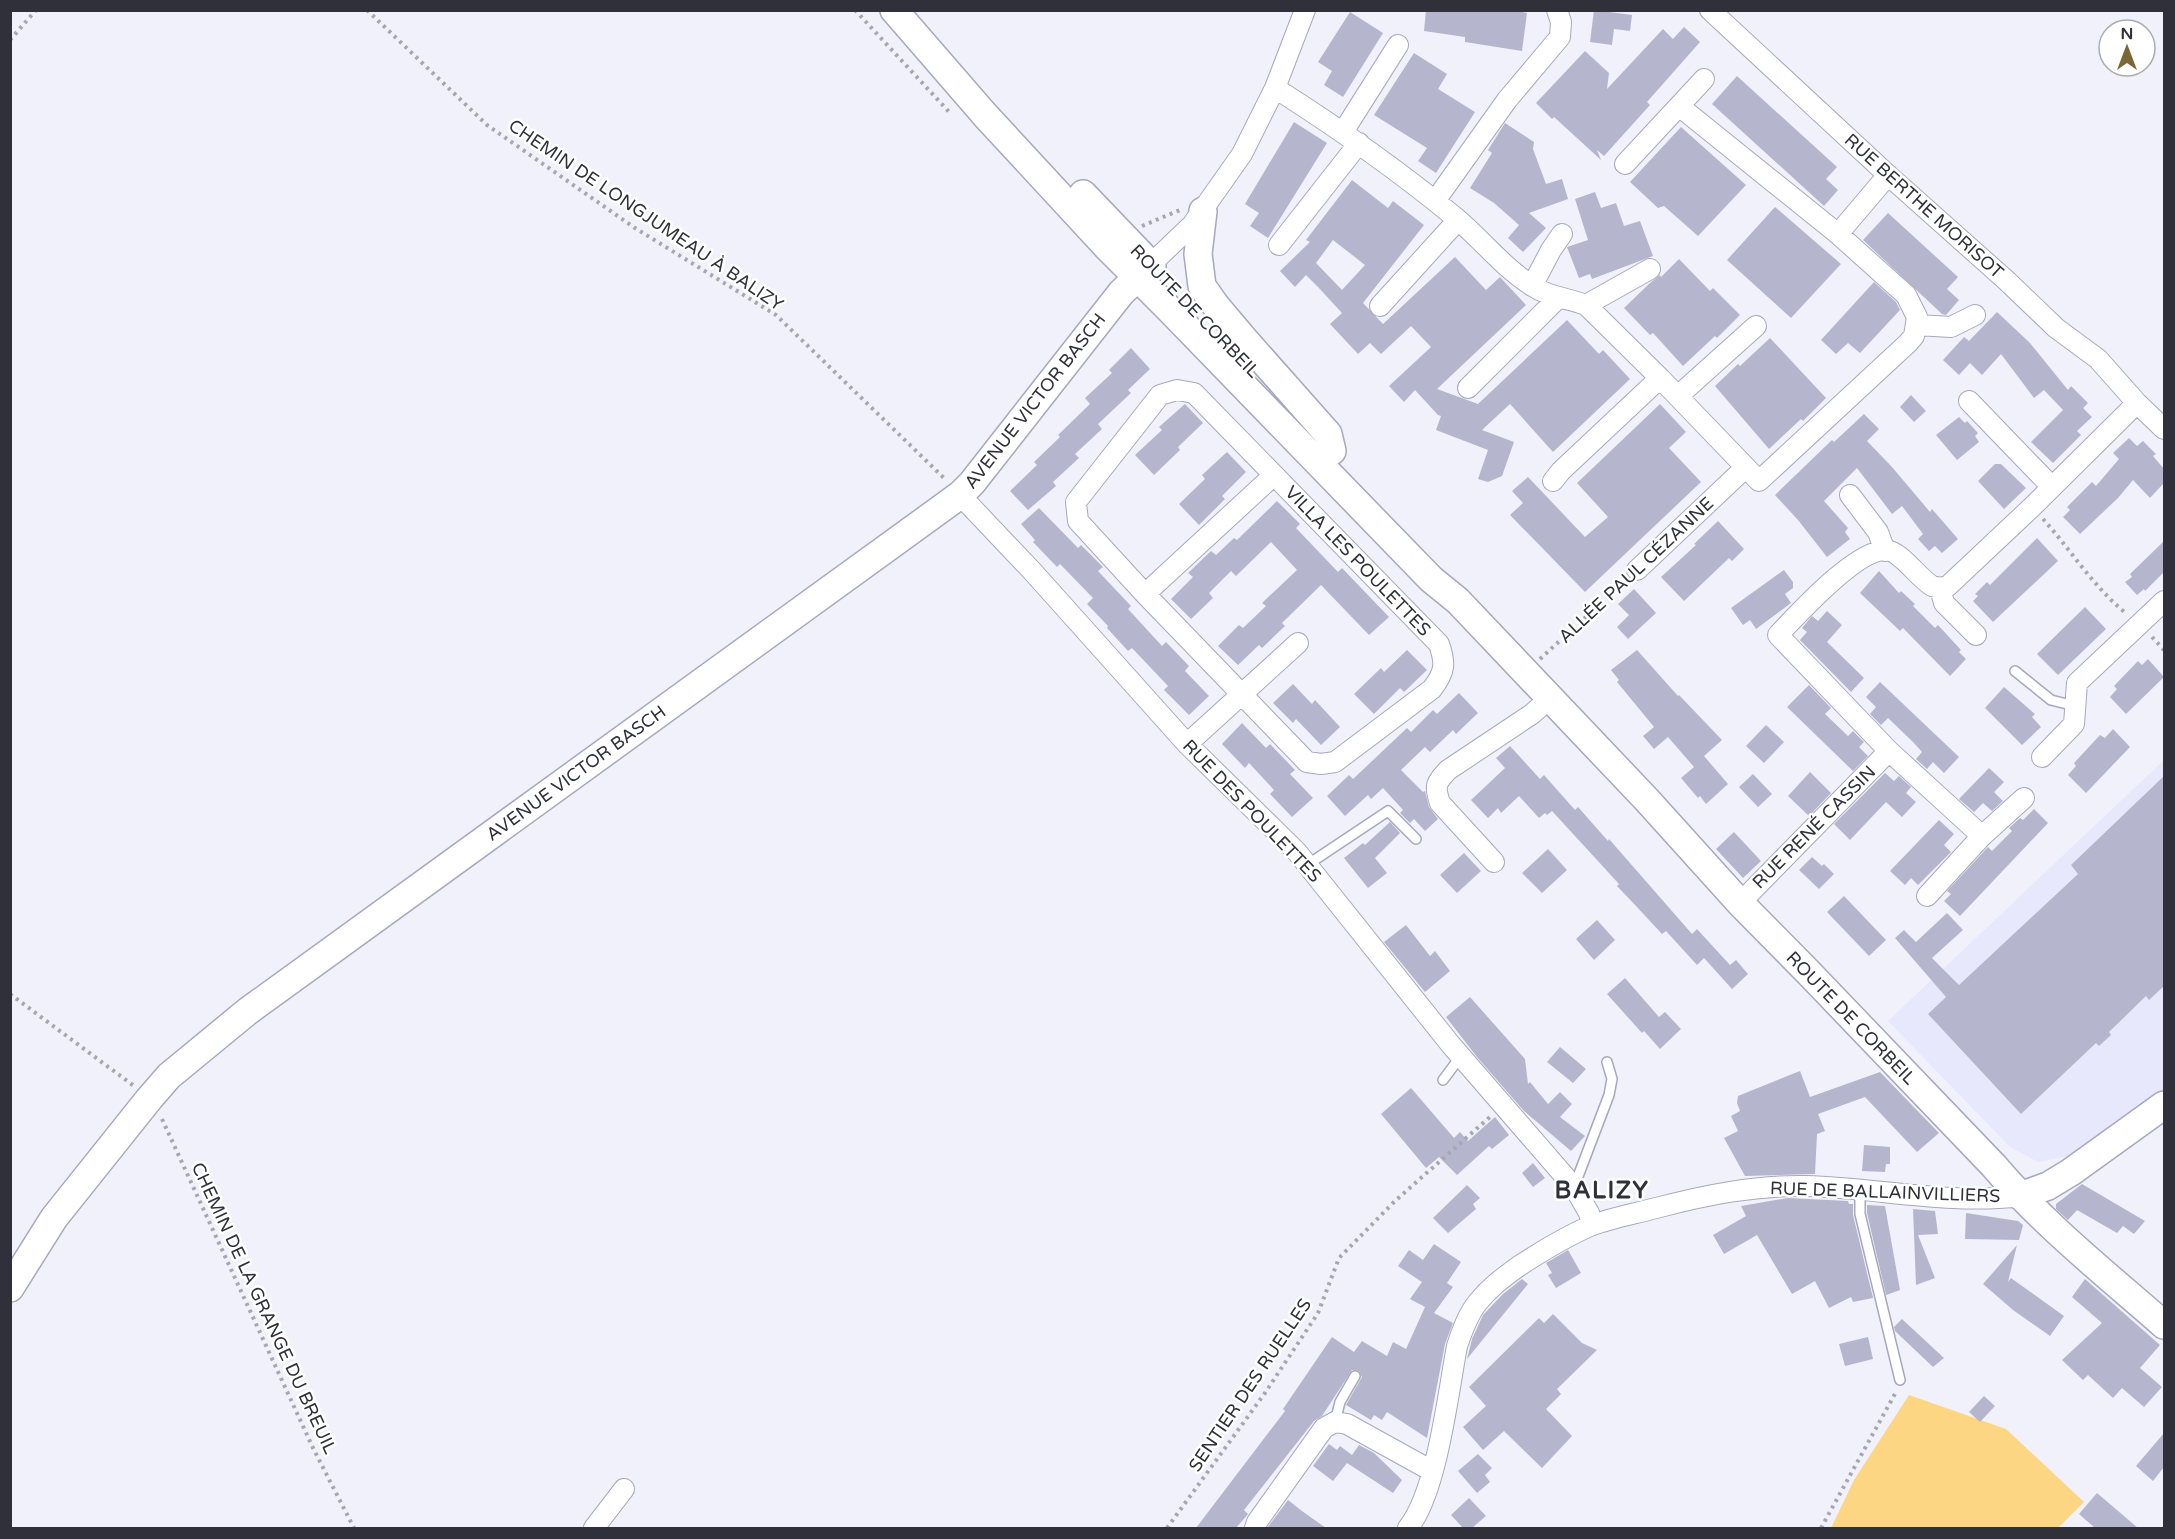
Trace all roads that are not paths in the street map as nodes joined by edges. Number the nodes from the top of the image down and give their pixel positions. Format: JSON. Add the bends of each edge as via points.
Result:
{"nodes":[{"id":1,"x":894,"y":10,"type":"edge"},
{"id":2,"x":1305,"y":10,"type":"edge"},
{"id":3,"x":1557,"y":10,"type":"edge"},
{"id":4,"x":1710,"y":10,"type":"edge"},
{"id":5,"x":1398,"y":45,"type":"dead end"},
{"id":6,"x":1704,"y":79,"type":"dead end"},
{"id":7,"x":1275,"y":88,"type":"junction"},
{"id":8,"x":1679,"y":106,"type":"junction"},
{"id":9,"x":1343,"y":132,"type":"junction"},
{"id":10,"x":1359,"y":143,"type":"junction"},
{"id":11,"x":1625,"y":164,"type":"dead end"},
{"id":12,"x":1888,"y":175,"type":"junction"},
{"id":13,"x":1435,"y":201,"type":"junction"},
{"id":14,"x":1203,"y":211,"type":"junction"},
{"id":15,"x":1458,"y":220,"type":"junction"},
{"id":16,"x":1562,"y":234,"type":"dead end"},
{"id":17,"x":1838,"y":234,"type":"junction"},
{"id":18,"x":1279,"y":245,"type":"dead end"},
{"id":19,"x":1650,"y":268,"type":"dead end"},
{"id":20,"x":1144,"y":271,"type":"junction"},
{"id":21,"x":1532,"y":286,"type":"junction"},
{"id":22,"x":1558,"y":298,"type":"junction"},
{"id":23,"x":1586,"y":305,"type":"junction"},
{"id":24,"x":1380,"y":306,"type":"dead end"},
{"id":25,"x":1975,"y":315,"type":"dead end"},
{"id":26,"x":1917,"y":325,"type":"junction"},
{"id":27,"x":1756,"y":326,"type":"dead end"},
{"id":28,"x":1660,"y":378,"type":"junction"},
{"id":29,"x":1468,"y":388,"type":"dead end"},
{"id":30,"x":1678,"y":396,"type":"junction"},
{"id":31,"x":1969,"y":401,"type":"dead end"},
{"id":32,"x":2137,"y":403,"type":"junction"},
{"id":33,"x":2164,"y":429,"type":"edge"},
{"id":34,"x":1332,"y":451,"type":"junction"},
{"id":35,"x":1274,"y":475,"type":"junction"},
{"id":36,"x":1752,"y":475,"type":"junction"},
{"id":37,"x":1553,"y":481,"type":"dead end"},
{"id":38,"x":2052,"y":488,"type":"junction"},
{"id":39,"x":960,"y":495,"type":"junction"},
{"id":40,"x":1850,"y":495,"type":"dead end"},
{"id":41,"x":1885,"y":551,"type":"junction"},
{"id":42,"x":1637,"y":570,"type":"road end"},
{"id":43,"x":1940,"y":588,"type":"junction"},
{"id":44,"x":1145,"y":594,"type":"junction"},
{"id":45,"x":1458,"y":601,"type":"junction"},
{"id":46,"x":2164,"y":601,"type":"edge"},
{"id":47,"x":1976,"y":634,"type":"dead end"},
{"id":48,"x":1298,"y":643,"type":"dead end"},
{"id":49,"x":2015,"y":671,"type":"dead end"},
{"id":50,"x":1241,"y":695,"type":"junction"},
{"id":51,"x":1550,"y":698,"type":"junction"},
{"id":52,"x":2075,"y":706,"type":"junction"},
{"id":53,"x":1187,"y":744,"type":"junction"},
{"id":54,"x":1889,"y":751,"type":"junction"},
{"id":55,"x":2042,"y":757,"type":"dead end"},
{"id":56,"x":2025,"y":798,"type":"dead end"},
{"id":57,"x":1982,"y":836,"type":"junction"},
{"id":58,"x":1416,"y":839,"type":"dead end"},
{"id":59,"x":1494,"y":862,"type":"dead end"},
{"id":60,"x":1307,"y":866,"type":"junction"},
{"id":61,"x":1927,"y":896,"type":"dead end"},
{"id":62,"x":1740,"y":903,"type":"junction"},
{"id":63,"x":1461,"y":1056,"type":"junction"},
{"id":64,"x":1607,"y":1062,"type":"dead end"},
{"id":65,"x":1443,"y":1080,"type":"dead end"},
{"id":66,"x":2164,"y":1106,"type":"edge"},
{"id":67,"x":1574,"y":1186,"type":"junction"},
{"id":68,"x":1860,"y":1190,"type":"junction"},
{"id":69,"x":2020,"y":1196,"type":"junction"},
{"id":70,"x":1593,"y":1225,"type":"junction"},
{"id":71,"x":10,"y":1288,"type":"edge"},
{"id":72,"x":2164,"y":1325,"type":"edge"},
{"id":73,"x":1355,"y":1376,"type":"dead end"},
{"id":74,"x":1900,"y":1380,"type":"road end"},
{"id":75,"x":1335,"y":1422,"type":"junction"},
{"id":76,"x":1432,"y":1471,"type":"junction"},
{"id":77,"x":624,"y":1489,"type":"dead end"},
{"id":78,"x":594,"y":1528,"type":"edge"},
{"id":79,"x":1255,"y":1528,"type":"edge"},
{"id":80,"x":1408,"y":1528,"type":"edge"}],
"edges":[{"from":1,"to":20,"type":"main road","name":"ROUTE DE CORBEIL","via":[[1108,248]]},
{"from":2,"to":7,"type":"street"},
{"from":3,"to":13,"type":"street","via":[[1560,37],[1507,100]]},
{"from":4,"to":12,"type":"street","name":"RUE BERTHE MORISOT"},
{"from":5,"to":9,"type":"street"},
{"from":6,"to":8,"type":"street"},
{"from":7,"to":9,"type":"street"},
{"from":7,"to":14,"type":"street","via":[[1242,153]]},
{"from":8,"to":11,"type":"street"},
{"from":8,"to":17,"type":"street"},
{"from":9,"to":10,"type":"street"},
{"from":10,"to":13,"type":"street"},
{"from":10,"to":18,"type":"street"},
{"from":12,"to":17,"type":"street"},
{"from":12,"to":32,"type":"street","name":"RUE BERTHE MORISOT","via":[[2056,328],[2098,359]]},
{"from":13,"to":15,"type":"street"},
{"from":14,"to":20,"type":"street"},
{"from":14,"to":34,"type":"main road","via":[[1198,254],[1202,285],[1328,434]]},
{"from":15,"to":21,"type":"street"},
{"from":15,"to":24,"type":"street"},
{"from":16,"to":21,"type":"street"},
{"from":17,"to":26,"type":"street","via":[[1906,295]]},
{"from":19,"to":23,"type":"street"},
{"from":20,"to":34,"type":"main road","name":"ROUTE DE CORBEIL","via":[[1179,299]]},
{"from":20,"to":39,"type":"main road","name":"AVENUE VICTOR BASCH","via":[[1121,293]]},
{"from":20,"to":45,"type":"main road","name":"ROUTE DE CORBEIL","via":[[1431,579]]},
{"from":21,"to":22,"type":"street"},
{"from":22,"to":23,"type":"street"},
{"from":22,"to":29,"type":"street"},
{"from":23,"to":28,"type":"street"},
{"from":25,"to":26,"type":"street","via":[[1951,327]]},
{"from":26,"to":36,"type":"street","name":"ALLÉE PAUL CÉZANNE","via":[[1908,344]]},
{"from":27,"to":30,"type":"street"},
{"from":28,"to":30,"type":"street"},
{"from":28,"to":37,"type":"street"},
{"from":30,"to":36,"type":"street"},
{"from":31,"to":38,"type":"street"},
{"from":32,"to":33,"type":"street","name":"RUE BERTHE MORISOT"},
{"from":32,"to":38,"type":"street"},
{"from":34,"to":45,"type":"main road","name":"ROUTE DE CORBEIL","via":[[1440,572]]},
{"from":35,"to":44,"type":"street","name":"VILLA LES POULETTES"},
{"from":35,"to":44,"type":"street","name":"VILLA LES POULETTES","via":[[1194,393],[1177,390],[1160,395],[1076,502],[1078,521]]},
{"from":35,"to":50,"type":"street","name":"VILLA LES POULETTES","via":[[1439,644],[1444,658],[1442,676],[1432,689],[1335,762],[1321,764],[1307,762]]},
{"from":36,"to":42,"type":"street","name":"ALLÉE PAUL CÉZANNE"},
{"from":38,"to":43,"type":"street","via":[[1954,582]]},
{"from":39,"to":53,"type":"street","name":"RUE DES POULETTES"},
{"from":39,"to":71,"type":"main road","name":"AVENUE VICTOR BASCH","via":[[248,1011],[169,1076],[54,1218]]},
{"from":40,"to":41,"type":"street","via":[[1878,532]]},
{"from":41,"to":43,"type":"street","via":[[1901,559],[1924,581]]},
{"from":41,"to":54,"type":"street","name":"RUE RENÉ CASSIN","via":[[1865,556],[1819,592],[1778,635]]},
{"from":43,"to":47,"type":"street","via":[[1944,603]]},
{"from":44,"to":50,"type":"street","name":"VILLA LES POULETTES"},
{"from":45,"to":51,"type":"main road","name":"ROUTE DE CORBEIL"},
{"from":46,"to":52,"type":"street","via":[[2077,683]]},
{"from":48,"to":50,"type":"street"},
{"from":49,"to":52,"type":"lane","via":[[2051,700]]},
{"from":50,"to":53,"type":"street"},
{"from":51,"to":59,"type":"street","via":[[1448,770],[1437,782],[1440,803]]},
{"from":51,"to":62,"type":"main road","name":"ROUTE DE CORBEIL"},
{"from":52,"to":55,"type":"street","via":[[2074,724]]},
{"from":53,"to":60,"type":"street","name":"RUE DES POULETTES"},
{"from":54,"to":57,"type":"street","name":"RUE RENÉ CASSIN"},
{"from":54,"to":62,"type":"street","name":"RUE RENÉ CASSIN"},
{"from":56,"to":57,"type":"street"},
{"from":57,"to":61,"type":"street"},
{"from":58,"to":60,"type":"lane","via":[[1388,811]]},
{"from":60,"to":63,"type":"street","name":"RUE DES POULETTES"},
{"from":62,"to":69,"type":"main road","name":"ROUTE DE CORBEIL"},
{"from":63,"to":65,"type":"lane"},
{"from":63,"to":67,"type":"street","name":"RUE DES POULETTES"},
{"from":64,"to":67,"type":"lane","via":[[1612,1079],[1609,1095]]},
{"from":66,"to":69,"type":"main road","via":[[2049,1186]]},
{"from":67,"to":70,"type":"street","name":"RUE DES POULETTES"},
{"from":68,"to":69,"type":"street","name":"RUE DE BALLAINVILLIERS","via":[[1980,1199]]},
{"from":68,"to":70,"type":"street","name":"RUE DE BALLAINVILLIERS","via":[[1750,1187]]},
{"from":68,"to":74,"type":"lane","via":[[1860,1214]]},
{"from":69,"to":72,"type":"main road","name":"ROUTE DE CORBEIL"},
{"from":70,"to":76,"type":"street","name":"RUE DE BALLAINVILLIERS","via":[[1546,1248],[1497,1282],[1477,1302],[1457,1346]]},
{"from":73,"to":75,"type":"lane"},
{"from":75,"to":76,"type":"street","via":[[1347,1424]]},
{"from":75,"to":79,"type":"street","via":[[1324,1428]]},
{"from":76,"to":80,"type":"street","name":"RUE DE BALLAINVILLIERS"},
{"from":77,"to":78,"type":"street"}]}
